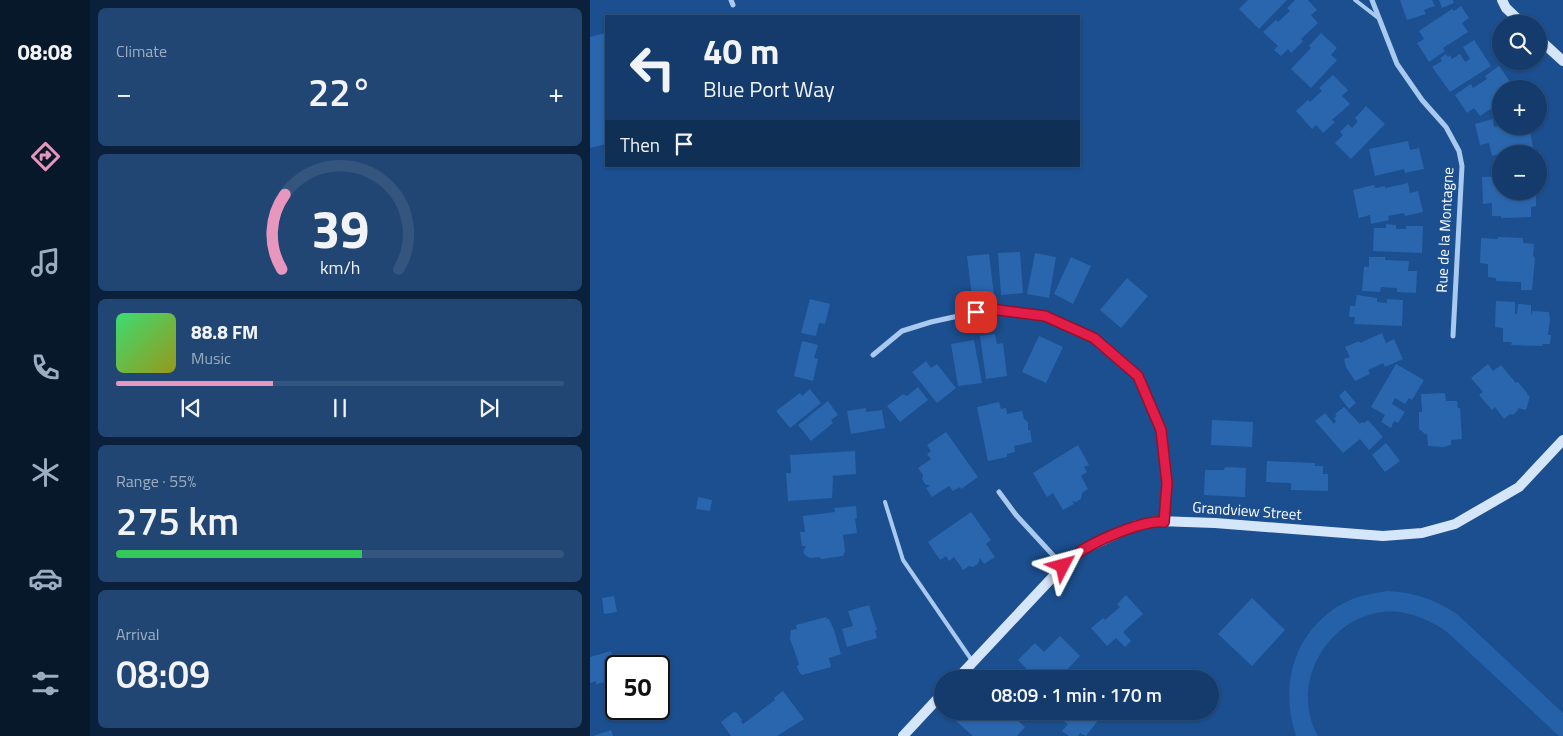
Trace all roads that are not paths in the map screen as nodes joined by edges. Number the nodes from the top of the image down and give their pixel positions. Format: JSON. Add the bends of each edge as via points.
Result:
{"nodes":[{"id":1,"x":1355,"y":0,"type":"edge"},
{"id":2,"x":1372,"y":0,"type":"edge"},
{"id":3,"x":1502,"y":0,"type":"edge"},
{"id":4,"x":1513,"y":15,"type":"edge"},
{"id":5,"x":1377,"y":17,"type":"junction"},
{"id":6,"x":1547,"y":47,"type":"edge"},
{"id":7,"x":1563,"y":60,"type":"edge"},
{"id":8,"x":1452,"y":336,"type":"dead end"},
{"id":9,"x":873,"y":355,"type":"dead end"},
{"id":10,"x":1563,"y":440,"type":"edge"},
{"id":11,"x":999,"y":492,"type":"dead end"},
{"id":12,"x":885,"y":502,"type":"dead end"},
{"id":13,"x":1164,"y":522,"type":"junction"},
{"id":14,"x":1063,"y":566,"type":"junction"},
{"id":15,"x":973,"y":662,"type":"junction"},
{"id":16,"x":965,"y":670,"type":"edge"},
{"id":17,"x":934,"y":703,"type":"edge"},
{"id":18,"x":903,"y":736,"type":"edge"}],
"edges":[{"from":1,"to":5,"type":"lane"},
{"from":2,"to":5,"type":"street","name":"Rue de la Montagne"},
{"from":3,"to":4,"type":"main road"},
{"from":5,"to":8,"type":"street","name":"Rue de la Montagne","via":[[1397,64],[1446,127],[1459,151],[1462,166]]},
{"from":6,"to":7,"type":"main road"},
{"from":9,"to":13,"type":"street","via":[[902,332],[990,309],[1045,316],[1094,338],[1138,376],[1161,430],[1167,483]]},
{"from":10,"to":13,"type":"main road","name":"Grandview Street","via":[[1519,487],[1455,524],[1422,533],[1383,536]]},
{"from":11,"to":14,"type":"street"},
{"from":12,"to":15,"type":"lane","via":[[903,560]]},
{"from":13,"to":14,"type":"main road","name":"Grandview Street","via":[[1134,526],[1084,549]]},
{"from":14,"to":15,"type":"main road","name":"Grandview Street"},
{"from":15,"to":16,"type":"main road","name":"Grandview Street"},
{"from":17,"to":18,"type":"main road"}]}
